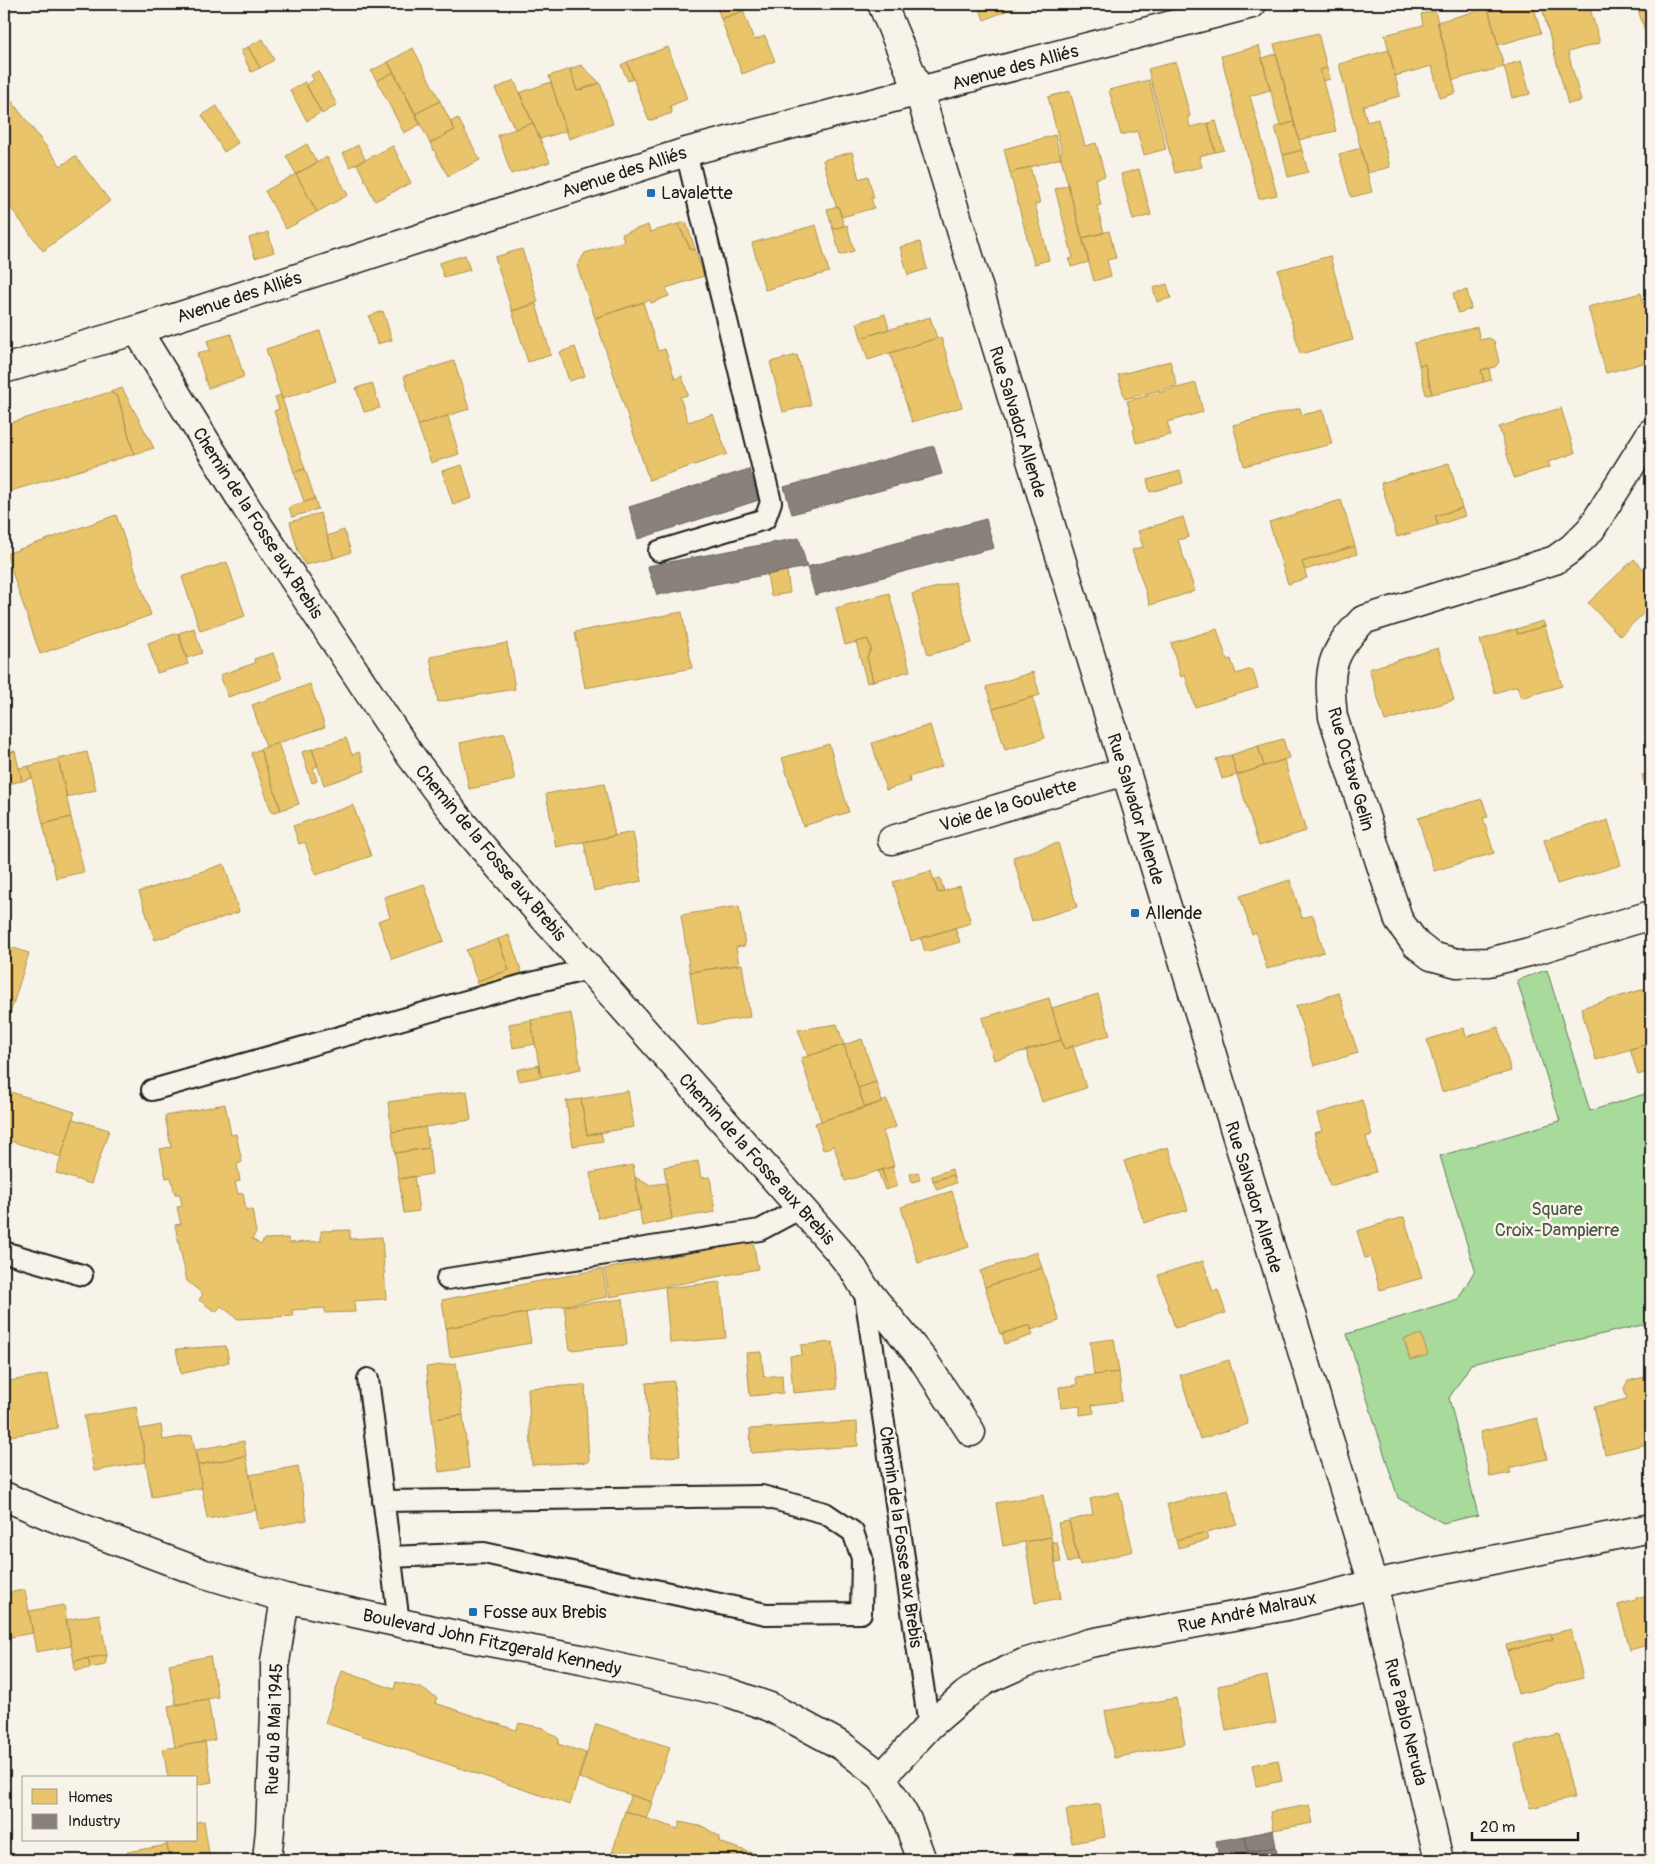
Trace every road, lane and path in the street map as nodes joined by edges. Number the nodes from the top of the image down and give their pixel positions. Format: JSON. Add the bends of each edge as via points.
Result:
{"nodes":[{"id":1,"x":882,"y":4,"type":"edge"},
{"id":2,"x":1252,"y":4,"type":"edge"},
{"id":3,"x":918,"y":92,"type":"junction"},
{"id":4,"x":686,"y":152,"type":"junction"},
{"id":5,"x":137,"y":330,"type":"junction"},
{"id":6,"x":4,"y":369,"type":"edge"},
{"id":7,"x":1651,"y":432,"type":"edge"},
{"id":8,"x":659,"y":552,"type":"dead end"},
{"id":9,"x":1125,"y":770,"type":"junction"},
{"id":10,"x":892,"y":840,"type":"dead end"},
{"id":11,"x":1651,"y":915,"type":"edge"},
{"id":12,"x":589,"y":969,"type":"junction"},
{"id":13,"x":152,"y":1090,"type":"dead end"},
{"id":14,"x":801,"y":1208,"type":"junction"},
{"id":15,"x":4,"y":1252,"type":"edge"},
{"id":16,"x":82,"y":1275,"type":"dead end"},
{"id":17,"x":447,"y":1279,"type":"dead end"},
{"id":18,"x":864,"y":1288,"type":"junction"},
{"id":19,"x":368,"y":1379,"type":"dead end"},
{"id":20,"x":971,"y":1432,"type":"dead end"},
{"id":21,"x":4,"y":1496,"type":"edge"},
{"id":22,"x":383,"y":1501,"type":"junction"},
{"id":23,"x":1651,"y":1528,"type":"edge"},
{"id":24,"x":390,"y":1557,"type":"junction"},
{"id":25,"x":1373,"y":1584,"type":"junction"},
{"id":26,"x":285,"y":1598,"type":"junction"},
{"id":27,"x":399,"y":1623,"type":"junction"},
{"id":28,"x":929,"y":1726,"type":"junction"},
{"id":29,"x":882,"y":1777,"type":"junction"},
{"id":30,"x":267,"y":1860,"type":"edge"},
{"id":31,"x":922,"y":1860,"type":"edge"},
{"id":32,"x":1439,"y":1860,"type":"edge"}],
"edges":[{"from":1,"to":3,"type":"street","name":"Rue Salvador Allende"},
{"from":2,"to":3,"type":"street","name":"Avenue des Alliés"},
{"from":3,"to":4,"type":"street","name":"Avenue des Alliés"},
{"from":3,"to":9,"type":"street","name":"Rue Salvador Allende"},
{"from":4,"to":5,"type":"street","name":"Avenue des Alliés"},
{"from":4,"to":8,"type":"lane","via":[[771,502],[765,519]]},
{"from":5,"to":6,"type":"street","name":"Avenue des Alliés"},
{"from":5,"to":12,"type":"street","name":"Chemin de la Fosse aux Brebis","via":[[246,507],[410,755],[469,832]]},
{"from":7,"to":11,"type":"street","name":"Rue Octave Gelin","via":[[1591,529],[1572,548],[1555,560],[1527,570],[1363,620],[1346,637],[1333,659],[1329,684],[1333,717],[1399,921],[1416,944],[1431,956],[1457,964],[1489,962]]},
{"from":9,"to":10,"type":"street","name":"Voie de la Goulette"},
{"from":9,"to":25,"type":"street","name":"Rue Salvador Allende"},
{"from":12,"to":13,"type":"lane"},
{"from":12,"to":14,"type":"street","name":"Chemin de la Fosse aux Brebis"},
{"from":14,"to":17,"type":"lane","via":[[760,1230]]},
{"from":14,"to":18,"type":"street","name":"Chemin de la Fosse aux Brebis","via":[[844,1257]]},
{"from":15,"to":16,"type":"lane"},
{"from":18,"to":20,"type":"street","name":"Chemin de la Fosse aux Brebis","via":[[924,1361]]},
{"from":18,"to":28,"type":"lane","name":"Chemin de la Fosse aux Brebis"},
{"from":19,"to":22,"type":"lane"},
{"from":21,"to":26,"type":"street","name":"Boulevard John Fitzgerald Kennedy","via":[[205,1574]]},
{"from":22,"to":24,"type":"lane"},
{"from":22,"to":24,"type":"lane","via":[[762,1496],[825,1513],[853,1532],[862,1558],[860,1613],[766,1614],[484,1553]]},
{"from":23,"to":25,"type":"street","name":"Rue André Malraux"},
{"from":24,"to":27,"type":"lane"},
{"from":25,"to":28,"type":"street","name":"Rue André Malraux","via":[[1292,1605],[1090,1644],[1024,1663],[986,1680]]},
{"from":25,"to":32,"type":"street","name":"Rue Pablo Neruda"},
{"from":26,"to":27,"type":"street","name":"Boulevard John Fitzgerald Kennedy"},
{"from":26,"to":30,"type":"street","name":"Rue du 8 Mai 1945","via":[[275,1662],[275,1724]]},
{"from":27,"to":29,"type":"street","name":"Boulevard John Fitzgerald Kennedy","via":[[730,1693],[770,1707],[842,1746]]},
{"from":28,"to":29,"type":"street","name":"Rue André Malraux"},
{"from":29,"to":31,"type":"street","name":"Boulevard John Fitzgerald Kennedy","via":[[907,1820]]}]}
